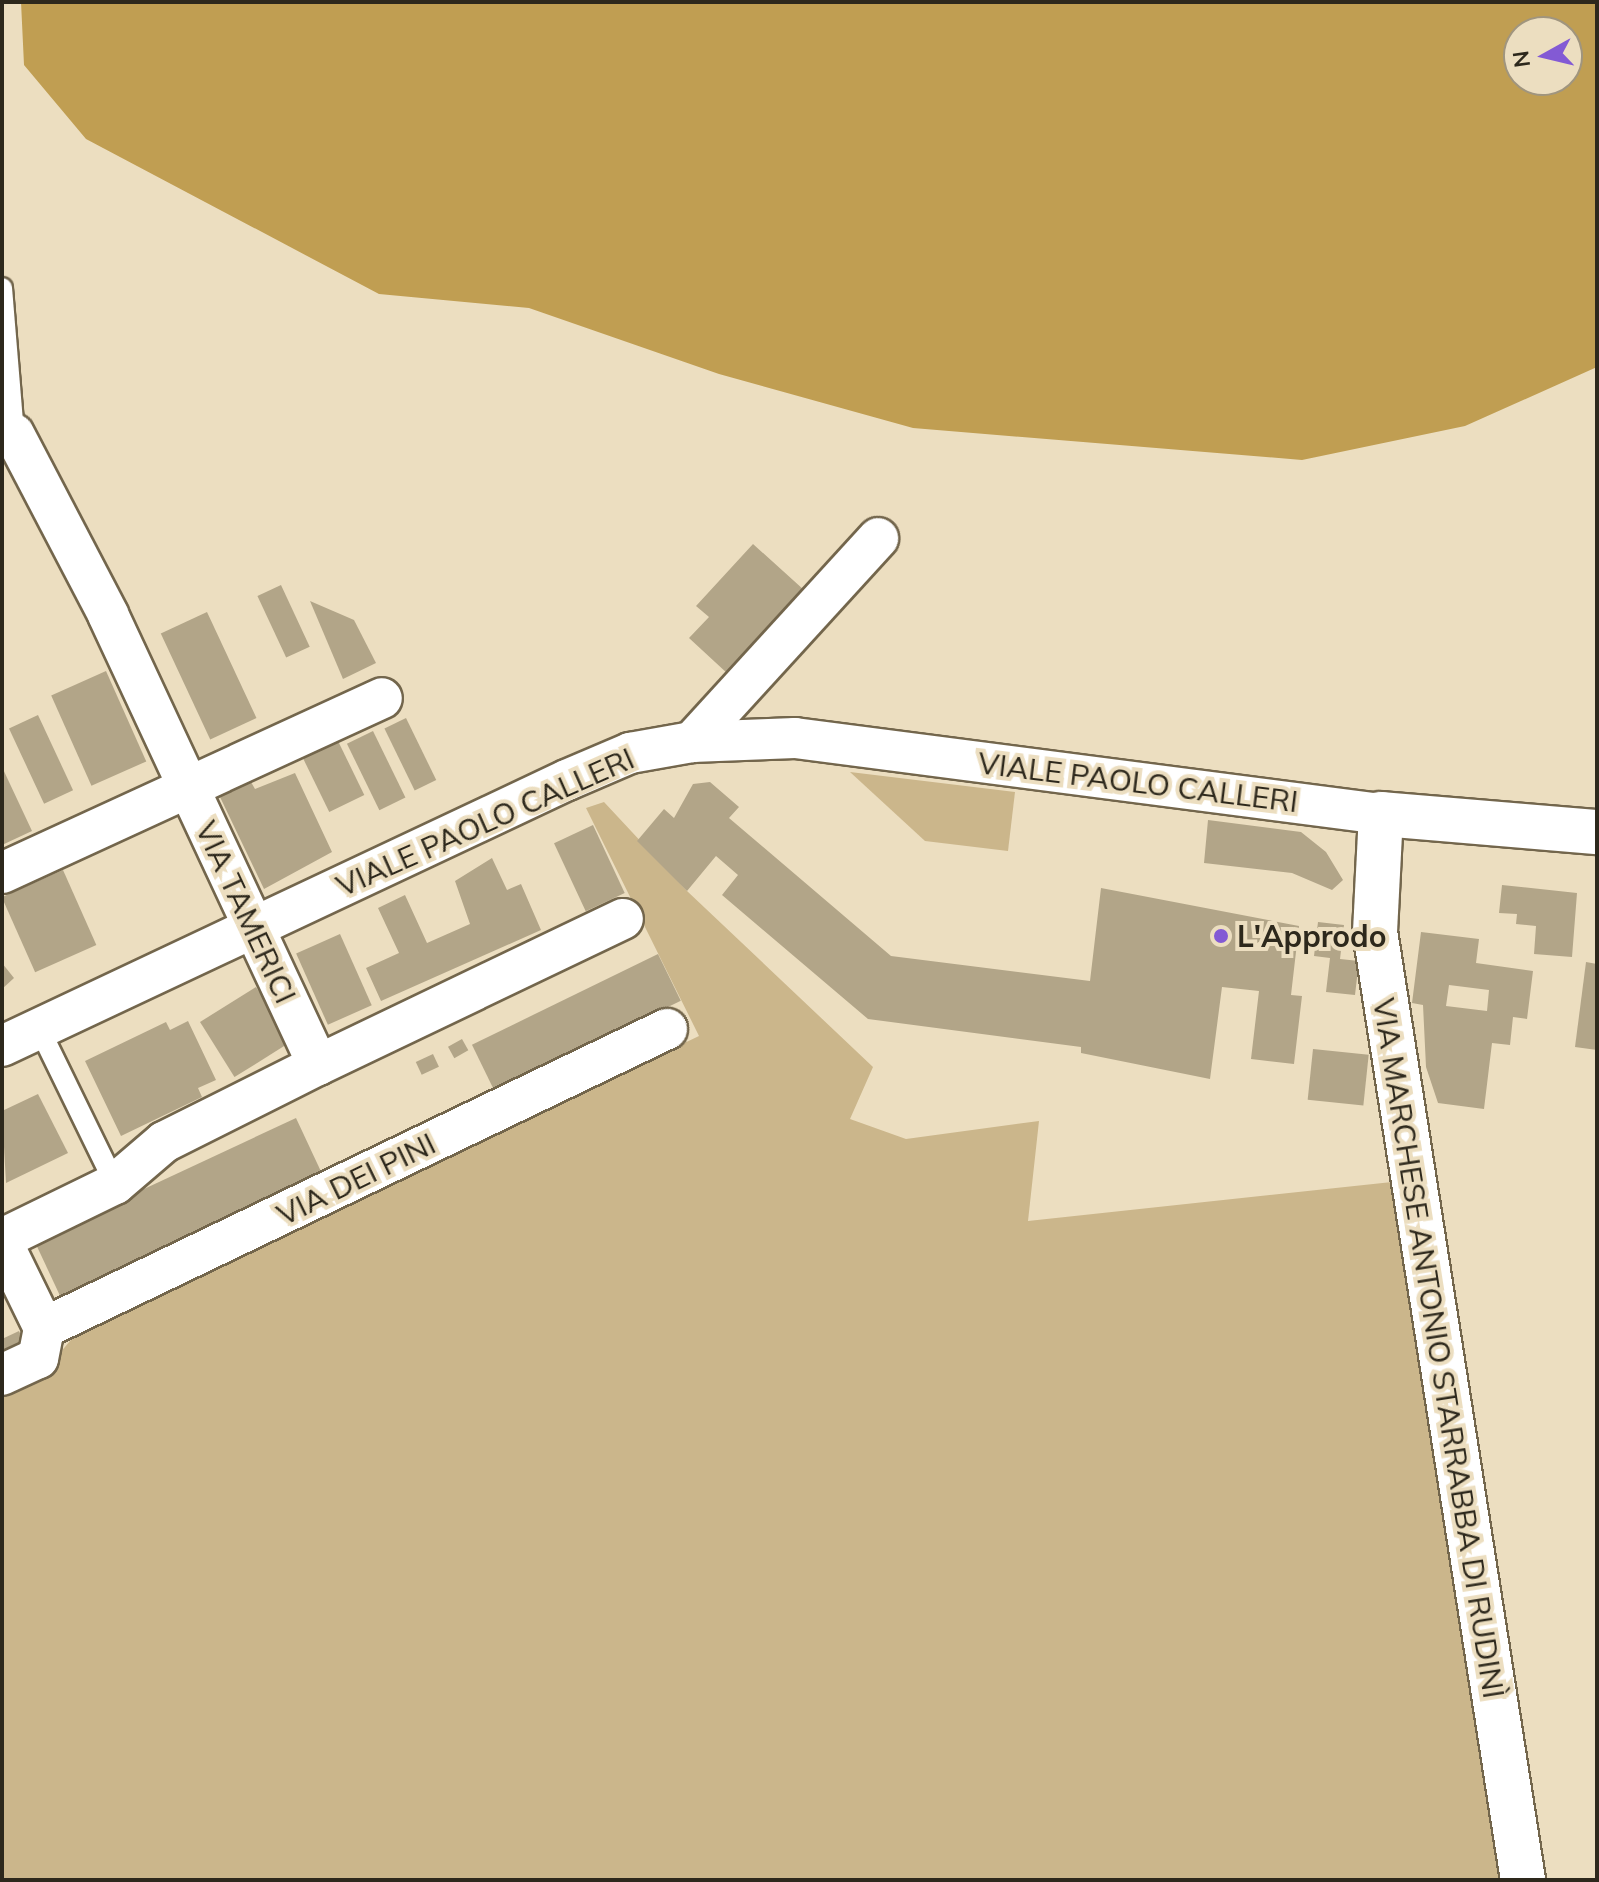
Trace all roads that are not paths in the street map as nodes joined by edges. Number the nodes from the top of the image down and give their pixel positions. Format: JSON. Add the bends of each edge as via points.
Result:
{"nodes":[{"id":1,"x":2,"y":288,"type":"edge"},
{"id":2,"x":14,"y":434,"type":"joint"},
{"id":3,"x":878,"y":538,"type":"dead end"},
{"id":4,"x":382,"y":698,"type":"dead end"},
{"id":5,"x":692,"y":742,"type":"junction"},
{"id":6,"x":189,"y":787,"type":"junction"},
{"id":7,"x":1381,"y":814,"type":"junction"},
{"id":8,"x":1597,"y":832,"type":"edge"},
{"id":9,"x":2,"y":873,"type":"edge"},
{"id":10,"x":623,"y":919,"type":"dead end"},
{"id":11,"x":253,"y":928,"type":"junction"},
{"id":12,"x":39,"y":1028,"type":"junction"},
{"id":13,"x":667,"y":1029,"type":"dead end"},
{"id":14,"x":2,"y":1046,"type":"edge"},
{"id":15,"x":318,"y":1065,"type":"junction"},
{"id":16,"x":115,"y":1184,"type":"junction"},
{"id":17,"x":2,"y":1240,"type":"edge"},
{"id":18,"x":44,"y":1328,"type":"junction"},
{"id":19,"x":2,"y":1375,"type":"edge"},
{"id":20,"x":1523,"y":1880,"type":"edge"}],
"edges":[{"from":1,"to":2,"type":"lane"},
{"from":2,"to":6,"type":"street","name":"VIA TAMERICI"},
{"from":3,"to":5,"type":"street"},
{"from":4,"to":6,"type":"street"},
{"from":5,"to":7,"type":"street","name":"VIALE PAOLO CALLERI","via":[[795,738]]},
{"from":5,"to":11,"type":"street","name":"VIALE PAOLO CALLERI","via":[[630,753]]},
{"from":6,"to":9,"type":"street"},
{"from":6,"to":11,"type":"street","name":"VIA TAMERICI"},
{"from":7,"to":8,"type":"street"},
{"from":7,"to":20,"type":"street","name":"VIA MARCHESE ANTONIO STARRABBA DI RUDINÌ","via":[[1377,947]]},
{"from":10,"to":15,"type":"street"},
{"from":11,"to":12,"type":"street","name":"VIALE PAOLO CALLERI"},
{"from":11,"to":15,"type":"street","name":"VIA TAMERICI"},
{"from":12,"to":14,"type":"street","name":"VIALE PAOLO CALLERI"},
{"from":12,"to":16,"type":"lane"},
{"from":13,"to":18,"type":"street","name":"VIA DEI PINI"},
{"from":15,"to":16,"type":"street","via":[[164,1142]]},
{"from":16,"to":17,"type":"street"},
{"from":17,"to":18,"type":"street"},
{"from":18,"to":19,"type":"street","via":[[38,1358]]}]}
